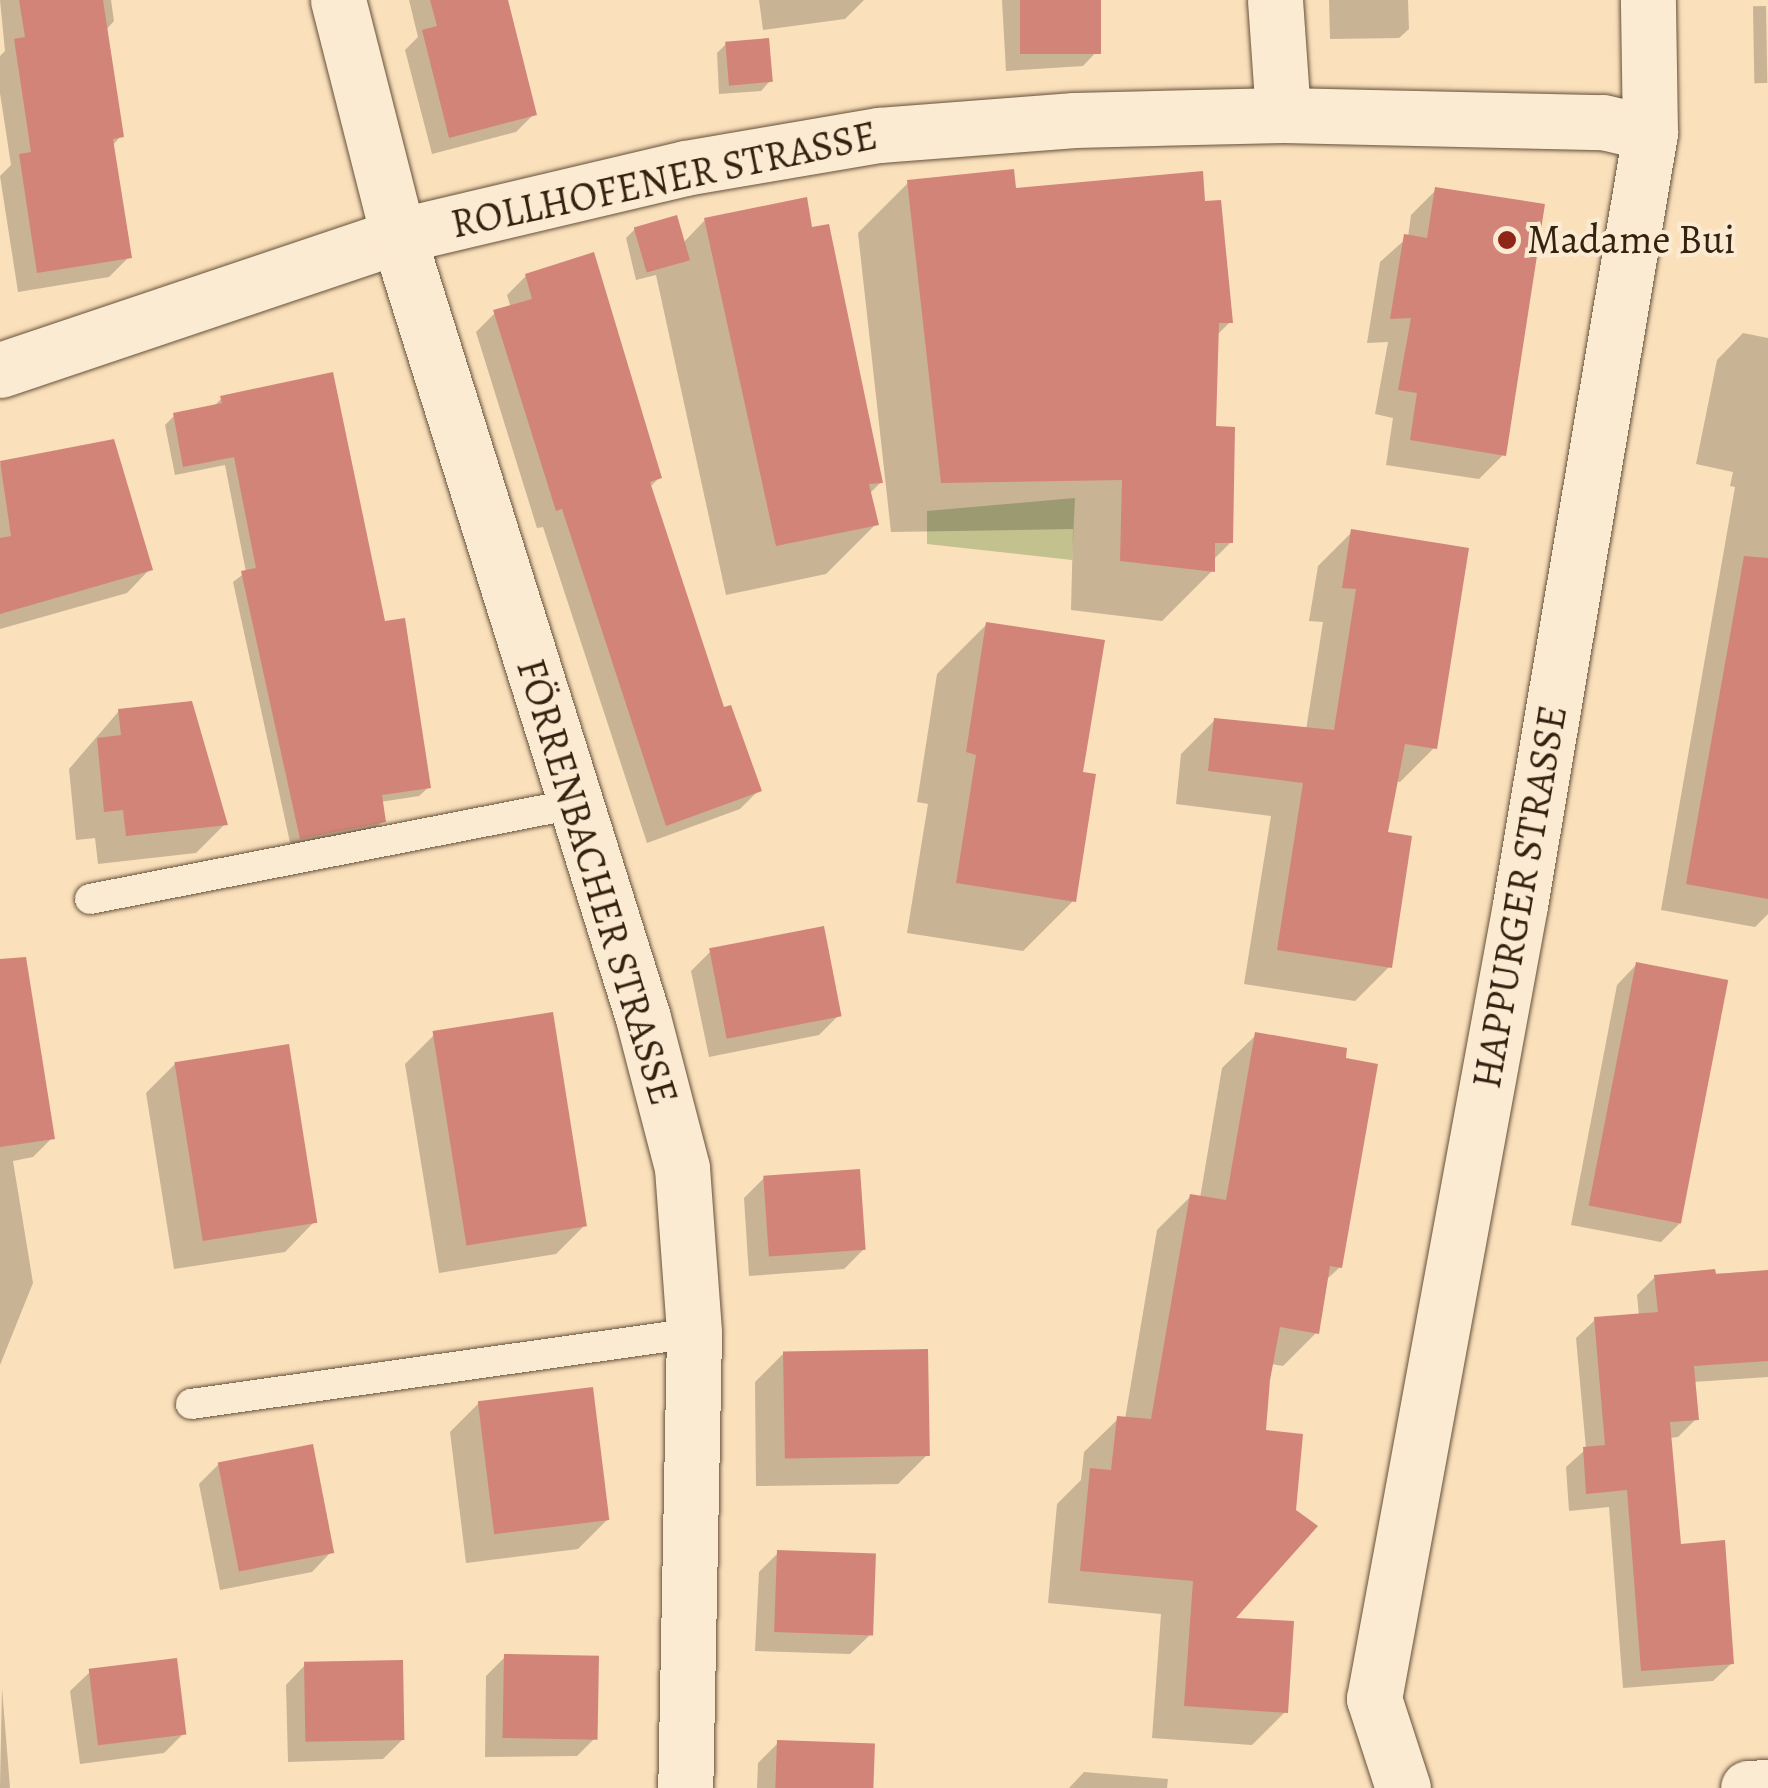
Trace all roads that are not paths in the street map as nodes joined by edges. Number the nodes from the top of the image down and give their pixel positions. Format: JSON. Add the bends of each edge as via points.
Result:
{"nodes":[{"id":1,"x":338,"y":0,"type":"edge"},
{"id":2,"x":1276,"y":0,"type":"edge"},
{"id":3,"x":1648,"y":0,"type":"edge"},
{"id":4,"x":1283,"y":115,"type":"junction"},
{"id":5,"x":1650,"y":133,"type":"junction"},
{"id":6,"x":398,"y":236,"type":"junction"},
{"id":7,"x":0,"y":370,"type":"edge"},
{"id":8,"x":575,"y":804,"type":"junction"},
{"id":9,"x":90,"y":899,"type":"dead end"},
{"id":10,"x":694,"y":1333,"type":"junction"},
{"id":11,"x":190,"y":1404,"type":"dead end"},
{"id":12,"x":1768,"y":1787,"type":"edge"},
{"id":13,"x":685,"y":1788,"type":"edge"},
{"id":14,"x":1403,"y":1788,"type":"edge"},
{"id":15,"x":1748,"y":1788,"type":"edge"}],
"edges":[{"from":1,"to":6,"type":"street","name":"FÖRRENBACHER STRASSE"},
{"from":2,"to":4,"type":"street"},
{"from":3,"to":5,"type":"street","name":"HAPPURGER STRASSE"},
{"from":4,"to":5,"type":"street","name":"ROLLHOFENER STRASSE","via":[[1604,122]]},
{"from":4,"to":6,"type":"street","name":"ROLLHOFENER STRASSE","via":[[1074,120],[879,135],[685,168]]},
{"from":5,"to":14,"type":"street","name":"HAPPURGER STRASSE","via":[[1520,905],[1374,1700]]},
{"from":6,"to":7,"type":"street","name":"ROLLHOFENER STRASSE"},
{"from":6,"to":8,"type":"street","name":"FÖRRENBACHER STRASSE"},
{"from":8,"to":9,"type":"lane"},
{"from":8,"to":10,"type":"street","name":"FÖRRENBACHER STRASSE","via":[[644,1018],[682,1168]]},
{"from":10,"to":11,"type":"lane"},
{"from":10,"to":13,"type":"street","name":"FÖRRENBACHER STRASSE"},
{"from":12,"to":15,"type":"street"}]}
